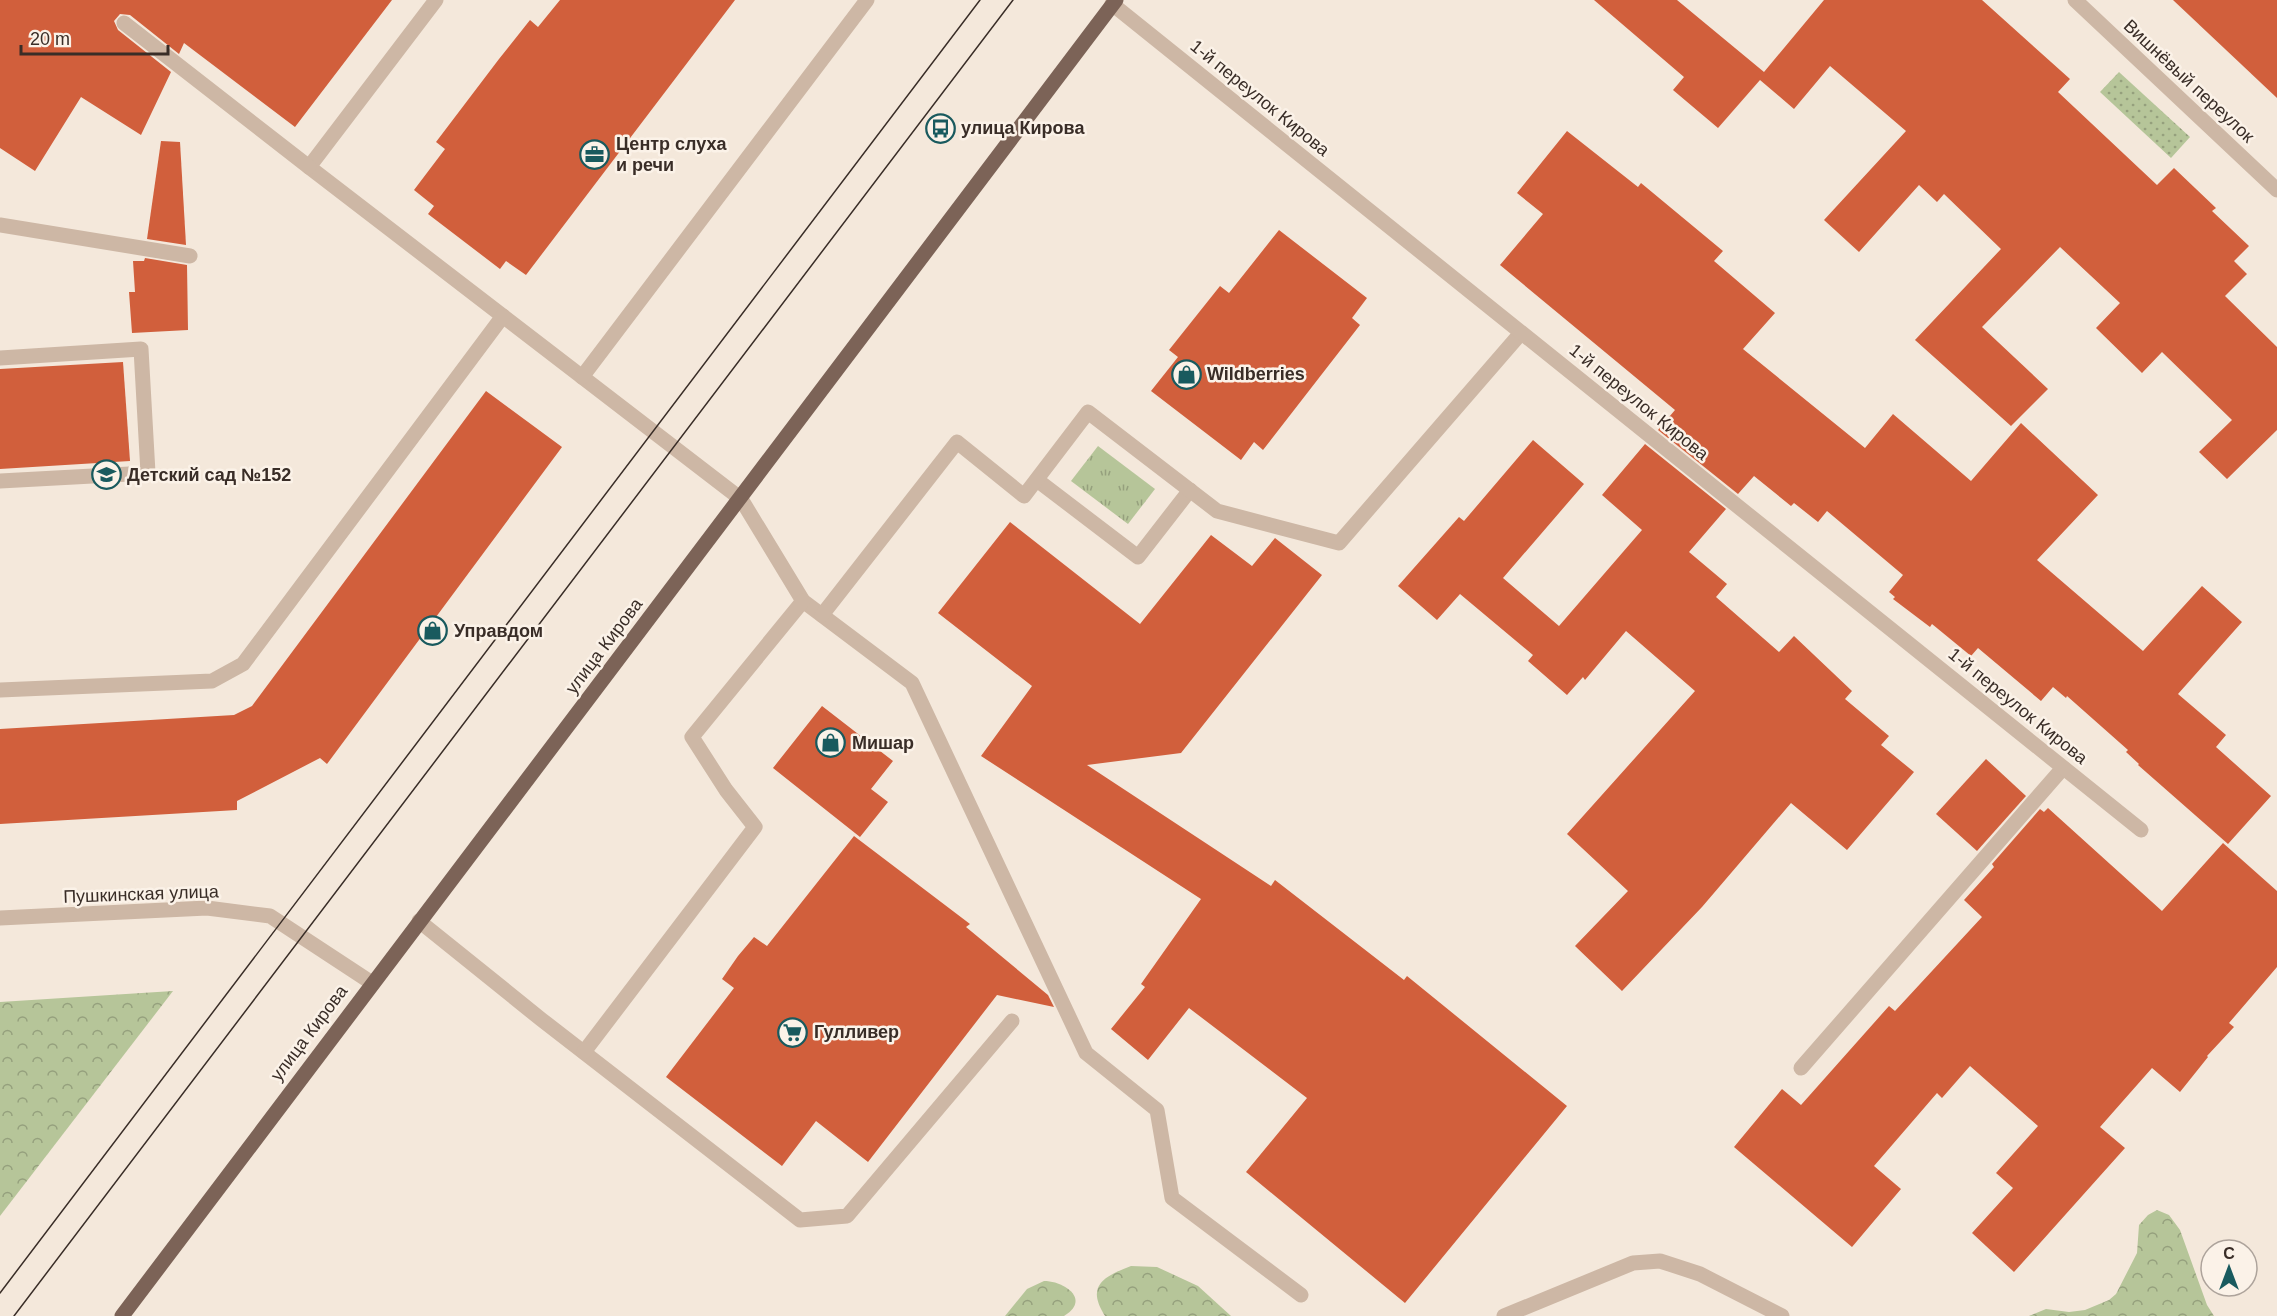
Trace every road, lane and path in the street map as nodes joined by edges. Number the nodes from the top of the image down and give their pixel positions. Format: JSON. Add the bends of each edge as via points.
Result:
{"nodes":[{"id":1,"x":436,"y":0,"type":"edge"},
{"id":2,"x":867,"y":0,"type":"edge"},
{"id":3,"x":2075,"y":0,"type":"edge"},
{"id":4,"x":1114,"y":2,"type":"edge"},
{"id":5,"x":124,"y":23,"type":"dead end"},
{"id":6,"x":309,"y":167,"type":"junction"},
{"id":7,"x":2277,"y":190,"type":"edge"},
{"id":8,"x":0,"y":225,"type":"edge"},
{"id":9,"x":190,"y":256,"type":"dead end"},
{"id":10,"x":503,"y":316,"type":"junction"},
{"id":11,"x":1521,"y":333,"type":"junction"},
{"id":12,"x":0,"y":357,"type":"edge"},
{"id":13,"x":582,"y":377,"type":"junction"},
{"id":14,"x":1037,"y":480,"type":"junction"},
{"id":15,"x":0,"y":481,"type":"edge"},
{"id":16,"x":1190,"y":490,"type":"junction"},
{"id":17,"x":741,"y":499,"type":"junction"},
{"id":18,"x":803,"y":601,"type":"junction"},
{"id":19,"x":822,"y":615,"type":"junction"},
{"id":20,"x":0,"y":690,"type":"edge"},
{"id":21,"x":2063,"y":768,"type":"junction"},
{"id":22,"x":2141,"y":830,"type":"dead end"},
{"id":23,"x":0,"y":918,"type":"edge"},
{"id":24,"x":419,"y":921,"type":"junction"},
{"id":25,"x":372,"y":983,"type":"junction"},
{"id":26,"x":1012,"y":1022,"type":"dead end"},
{"id":27,"x":584,"y":1052,"type":"junction"},
{"id":28,"x":1802,"y":1068,"type":"dead end"},
{"id":29,"x":1301,"y":1295,"type":"dead end"},
{"id":30,"x":122,"y":1316,"type":"edge"},
{"id":31,"x":1504,"y":1316,"type":"edge"},
{"id":32,"x":1782,"y":1316,"type":"edge"}],
"edges":[{"from":1,"to":6,"type":"street"},
{"from":2,"to":13,"type":"street"},
{"from":3,"to":7,"type":"street","name":"Вишнёвый переулок"},
{"from":4,"to":11,"type":"street","name":"1-й переулок Кирова"},
{"from":4,"to":17,"type":"main road","name":"улица Кирова"},
{"from":5,"to":6,"type":"street"},
{"from":6,"to":10,"type":"street"},
{"from":8,"to":9,"type":"street"},
{"from":10,"to":13,"type":"street"},
{"from":10,"to":20,"type":"street","via":[[243,664],[212,681]]},
{"from":11,"to":16,"type":"street","via":[[1339,543],[1217,511]]},
{"from":11,"to":21,"type":"street","name":"1-й переулок Кирова"},
{"from":12,"to":15,"type":"street","via":[[141,350],[148,473]]},
{"from":13,"to":17,"type":"street"},
{"from":14,"to":16,"type":"street","via":[[1138,557]]},
{"from":14,"to":16,"type":"street","via":[[1088,412]]},
{"from":14,"to":19,"type":"street","via":[[1024,496],[957,442]]},
{"from":17,"to":18,"type":"street"},
{"from":17,"to":24,"type":"main road","name":"улица Кирова"},
{"from":18,"to":19,"type":"street"},
{"from":18,"to":27,"type":"street","via":[[692,737],[755,826]]},
{"from":19,"to":29,"type":"street","via":[[912,683],[1086,1053],[1157,1110],[1172,1198]]},
{"from":21,"to":22,"type":"street","name":"1-й переулок Кирова"},
{"from":21,"to":28,"type":"street"},
{"from":23,"to":25,"type":"street","name":"Пушкинская улица","via":[[207,908],[270,916]]},
{"from":24,"to":25,"type":"main road","name":"улица Кирова"},
{"from":24,"to":27,"type":"street"},
{"from":25,"to":30,"type":"main road","name":"улица Кирова"},
{"from":26,"to":27,"type":"street","via":[[847,1216],[800,1220]]},
{"from":31,"to":32,"type":"street","via":[[1633,1263],[1660,1261],[1700,1274]]}]}
